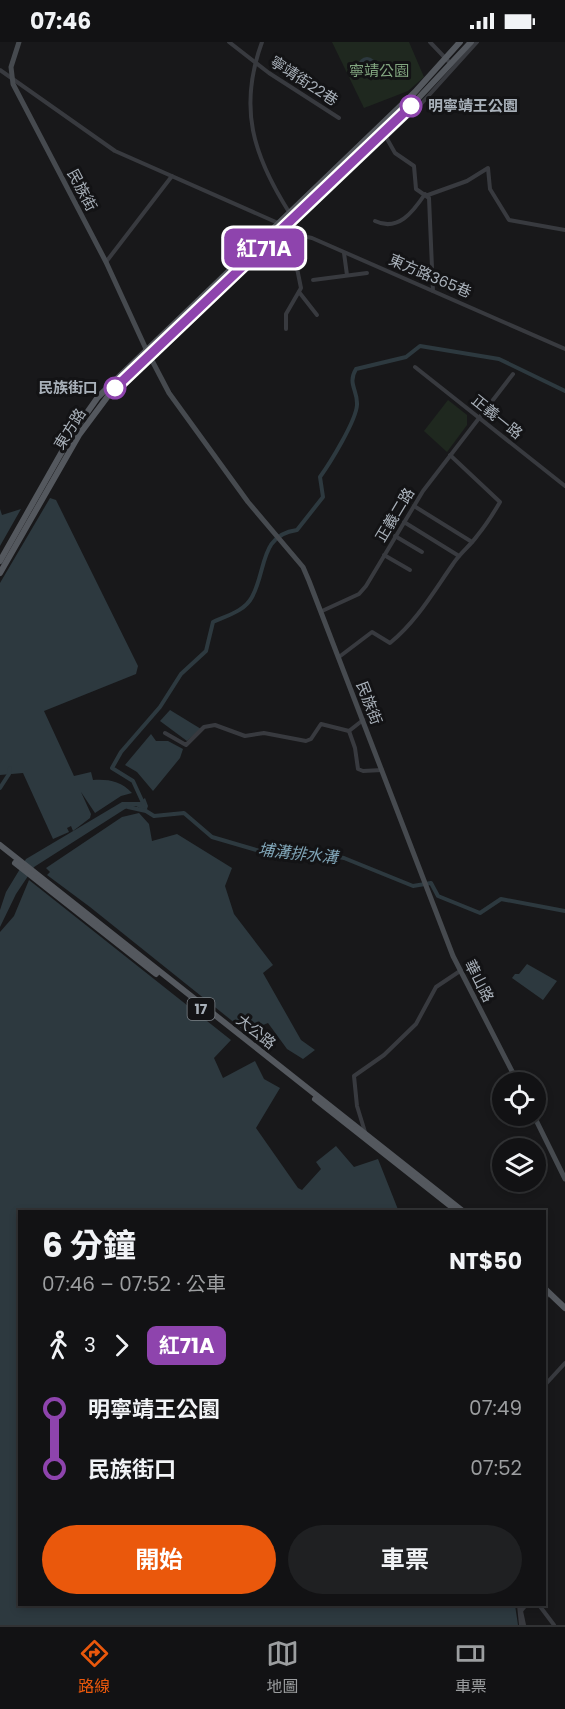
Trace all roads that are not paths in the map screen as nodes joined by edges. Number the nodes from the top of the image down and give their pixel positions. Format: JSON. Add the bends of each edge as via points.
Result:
{"nodes":[{"id":1,"x":19,"y":42,"type":"edge"},
{"id":2,"x":229,"y":42,"type":"edge"},
{"id":3,"x":262,"y":42,"type":"edge"},
{"id":4,"x":430,"y":42,"type":"edge"},
{"id":5,"x":460,"y":42,"type":"edge"},
{"id":6,"x":471,"y":42,"type":"edge"},
{"id":7,"x":477,"y":42,"type":"edge"},
{"id":8,"x":445,"y":59,"type":"junction"},
{"id":9,"x":255,"y":63,"type":"junction"},
{"id":10,"x":452,"y":64,"type":"junction"},
{"id":11,"x":0,"y":69,"type":"edge"},
{"id":12,"x":11,"y":75,"type":"junction"},
{"id":13,"x":339,"y":118,"type":"dead end"},
{"id":14,"x":386,"y":119,"type":"junction"},
{"id":15,"x":392,"y":125,"type":"junction"},
{"id":16,"x":386,"y":136,"type":"junction"},
{"id":17,"x":172,"y":176,"type":"junction"},
{"id":18,"x":426,"y":195,"type":"junction"},
{"id":19,"x":289,"y":212,"type":"junction"},
{"id":20,"x":375,"y":220,"type":"dead end"},
{"id":21,"x":278,"y":223,"type":"junction"},
{"id":22,"x":286,"y":229,"type":"junction"},
{"id":23,"x":565,"y":230,"type":"edge"},
{"id":24,"x":344,"y":252,"type":"junction"},
{"id":25,"x":106,"y":262,"type":"junction"},
{"id":26,"x":367,"y":273,"type":"dead end"},
{"id":27,"x":347,"y":276,"type":"junction"},
{"id":28,"x":313,"y":280,"type":"dead end"},
{"id":29,"x":433,"y":291,"type":"junction"},
{"id":30,"x":299,"y":292,"type":"junction"},
{"id":31,"x":317,"y":315,"type":"dead end"},
{"id":32,"x":286,"y":329,"type":"dead end"},
{"id":33,"x":146,"y":349,"type":"junction"},
{"id":34,"x":565,"y":349,"type":"edge"},
{"id":35,"x":150,"y":356,"type":"junction"},
{"id":36,"x":414,"y":367,"type":"dead end"},
{"id":37,"x":513,"y":374,"type":"dead end"},
{"id":38,"x":480,"y":418,"type":"junction"},
{"id":39,"x":450,"y":455,"type":"junction"},
{"id":40,"x":565,"y":486,"type":"edge"},
{"id":41,"x":414,"y":506,"type":"junction"},
{"id":42,"x":404,"y":522,"type":"junction"},
{"id":43,"x":395,"y":536,"type":"junction"},
{"id":44,"x":472,"y":542,"type":"junction"},
{"id":45,"x":422,"y":552,"type":"dead end"},
{"id":46,"x":384,"y":555,"type":"junction"},
{"id":47,"x":459,"y":556,"type":"junction"},
{"id":48,"x":0,"y":561,"type":"edge"},
{"id":49,"x":410,"y":570,"type":"dead end"},
{"id":50,"x":0,"y":573,"type":"edge"},
{"id":51,"x":322,"y":610,"type":"junction"},
{"id":52,"x":339,"y":657,"type":"junction"},
{"id":53,"x":363,"y":720,"type":"junction"},
{"id":54,"x":350,"y":731,"type":"junction"},
{"id":55,"x":165,"y":733,"type":"dead end"},
{"id":56,"x":382,"y":770,"type":"junction"},
{"id":57,"x":0,"y":845,"type":"edge"},
{"id":58,"x":0,"y":850,"type":"edge"},
{"id":59,"x":20,"y":865,"type":"junction"},
{"id":60,"x":422,"y":879,"type":"joint"},
{"id":61,"x":460,"y":971,"type":"junction"},
{"id":62,"x":245,"y":1041,"type":"junction"},
{"id":63,"x":512,"y":1072,"type":"edge"},
{"id":64,"x":539,"y":1126,"type":"edge"},
{"id":65,"x":366,"y":1134,"type":"junction"},
{"id":66,"x":374,"y":1144,"type":"junction"},
{"id":67,"x":565,"y":1179,"type":"edge"},
{"id":68,"x":456,"y":1210,"type":"edge"},
{"id":69,"x":461,"y":1210,"type":"edge"},
{"id":70,"x":546,"y":1290,"type":"edge"},
{"id":71,"x":546,"y":1297,"type":"edge"},
{"id":72,"x":565,"y":1308,"type":"edge"},
{"id":73,"x":565,"y":1314,"type":"edge"},
{"id":74,"x":565,"y":1363,"type":"edge"},
{"id":75,"x":546,"y":1384,"type":"edge"},
{"id":76,"x":519,"y":1606,"type":"edge"},
{"id":77,"x":525,"y":1606,"type":"edge"},
{"id":78,"x":540,"y":1606,"type":"edge"},
{"id":79,"x":523,"y":1625,"type":"edge"},
{"id":80,"x":554,"y":1625,"type":"edge"}],
"edges":[{"from":1,"to":12,"type":"street"},
{"from":2,"to":9,"type":"street","name":"寧靖街22巷"},
{"from":3,"to":9,"type":"street"},
{"from":4,"to":8,"type":"street"},
{"from":5,"to":8,"type":"main road","name":"東方路"},
{"from":6,"to":10,"type":"main road","name":"東方路"},
{"from":7,"to":16,"type":"street"},
{"from":8,"to":10,"type":"street"},
{"from":8,"to":14,"type":"main road","name":"東方路"},
{"from":9,"to":13,"type":"street","name":"寧靖街22巷"},
{"from":9,"to":19,"type":"street","via":[[249,106],[251,125],[262,164]]},
{"from":10,"to":15,"type":"main road","name":"東方路"},
{"from":11,"to":12,"type":"street","name":"東方路365巷"},
{"from":12,"to":17,"type":"street","name":"東方路365巷","via":[[92,137]]},
{"from":12,"to":25,"type":"street","name":"民族街","via":[[32,123]]},
{"from":14,"to":15,"type":"street"},
{"from":14,"to":19,"type":"main road","name":"東方路"},
{"from":15,"to":22,"type":"main road","name":"東方路"},
{"from":16,"to":18,"type":"street","via":[[394,153],[416,168],[416,189]]},
{"from":16,"to":22,"type":"street"},
{"from":17,"to":21,"type":"street","name":"東方路365巷"},
{"from":17,"to":25,"type":"street"},
{"from":18,"to":20,"type":"street","via":[[399,222],[390,225]]},
{"from":18,"to":23,"type":"street","via":[[466,181],[488,168],[490,189],[509,220]]},
{"from":18,"to":29,"type":"street","via":[[432,230]]},
{"from":19,"to":21,"type":"main road","name":"東方路"},
{"from":21,"to":22,"type":"street","name":"東方路365巷"},
{"from":21,"to":33,"type":"main road","name":"東方路"},
{"from":22,"to":24,"type":"street","name":"東方路365巷"},
{"from":22,"to":30,"type":"street","via":[[301,283]]},
{"from":22,"to":35,"type":"main road","name":"東方路"},
{"from":24,"to":27,"type":"street"},
{"from":24,"to":29,"type":"street","name":"東方路365巷"},
{"from":25,"to":33,"type":"street","name":"民族街"},
{"from":26,"to":27,"type":"street"},
{"from":27,"to":28,"type":"street"},
{"from":29,"to":34,"type":"street","name":"東方路365巷"},
{"from":30,"to":31,"type":"street"},
{"from":30,"to":32,"type":"street","via":[[286,314]]},
{"from":33,"to":35,"type":"street","name":"民族街"},
{"from":33,"to":48,"type":"main road","name":"東方路","via":[[98,397],[72,434]]},
{"from":35,"to":50,"type":"main road","name":"東方路","via":[[111,392],[92,416]]},
{"from":35,"to":51,"type":"street","name":"民族街","via":[[169,393],[269,530],[303,567]]},
{"from":36,"to":38,"type":"street","name":"正義一路"},
{"from":37,"to":38,"type":"street","name":"正義二路"},
{"from":38,"to":39,"type":"street","name":"正義二路"},
{"from":38,"to":40,"type":"street","name":"正義一路"},
{"from":39,"to":41,"type":"street","name":"正義二路"},
{"from":39,"to":44,"type":"street","via":[[500,501]]},
{"from":41,"to":42,"type":"street","name":"正義二路"},
{"from":41,"to":44,"type":"street"},
{"from":42,"to":43,"type":"street","name":"正義二路"},
{"from":42,"to":47,"type":"street"},
{"from":43,"to":45,"type":"street"},
{"from":43,"to":46,"type":"street","name":"正義二路"},
{"from":44,"to":47,"type":"street"},
{"from":46,"to":49,"type":"street"},
{"from":46,"to":51,"type":"street","name":"正義二路","via":[[359,594]]},
{"from":47,"to":52,"type":"street","via":[[418,615],[395,639],[390,643],[372,632]]},
{"from":51,"to":52,"type":"street","name":"民族街"},
{"from":52,"to":53,"type":"street","name":"民族街"},
{"from":53,"to":54,"type":"street"},
{"from":53,"to":56,"type":"street","name":"民族街"},
{"from":54,"to":55,"type":"street","via":[[321,724],[311,739],[300,741],[264,734],[245,736],[214,724],[204,727],[186,745]]},
{"from":54,"to":56,"type":"street","via":[[358,769]]},
{"from":56,"to":60,"type":"street","name":"民族街"},
{"from":57,"to":59,"type":"main road","number":"17"},
{"from":58,"to":59,"type":"main road","number":"17"},
{"from":59,"to":62,"type":"main road","name":"大公路","number":"17"},
{"from":60,"to":61,"type":"street","name":"華山路"},
{"from":61,"to":63,"type":"street","name":"華山路"},
{"from":61,"to":65,"type":"street","via":[[436,987],[416,1024],[384,1055],[354,1076],[357,1106]]},
{"from":62,"to":65,"type":"main road","name":"大公路","number":"17"},
{"from":62,"to":66,"type":"main road","name":"大公路","number":"17"},
{"from":64,"to":67,"type":"street"},
{"from":65,"to":66,"type":"main road","name":"大公路","number":"17"},
{"from":66,"to":68,"type":"main road","name":"大公路","number":"17"},
{"from":66,"to":69,"type":"main road","name":"大公路","number":"17"},
{"from":70,"to":72,"type":"main road"},
{"from":71,"to":73,"type":"main road"},
{"from":74,"to":75,"type":"street"},
{"from":76,"to":79,"type":"street"},
{"from":77,"to":79,"type":"street","via":[[521,1611]]},
{"from":78,"to":80,"type":"street"}]}
